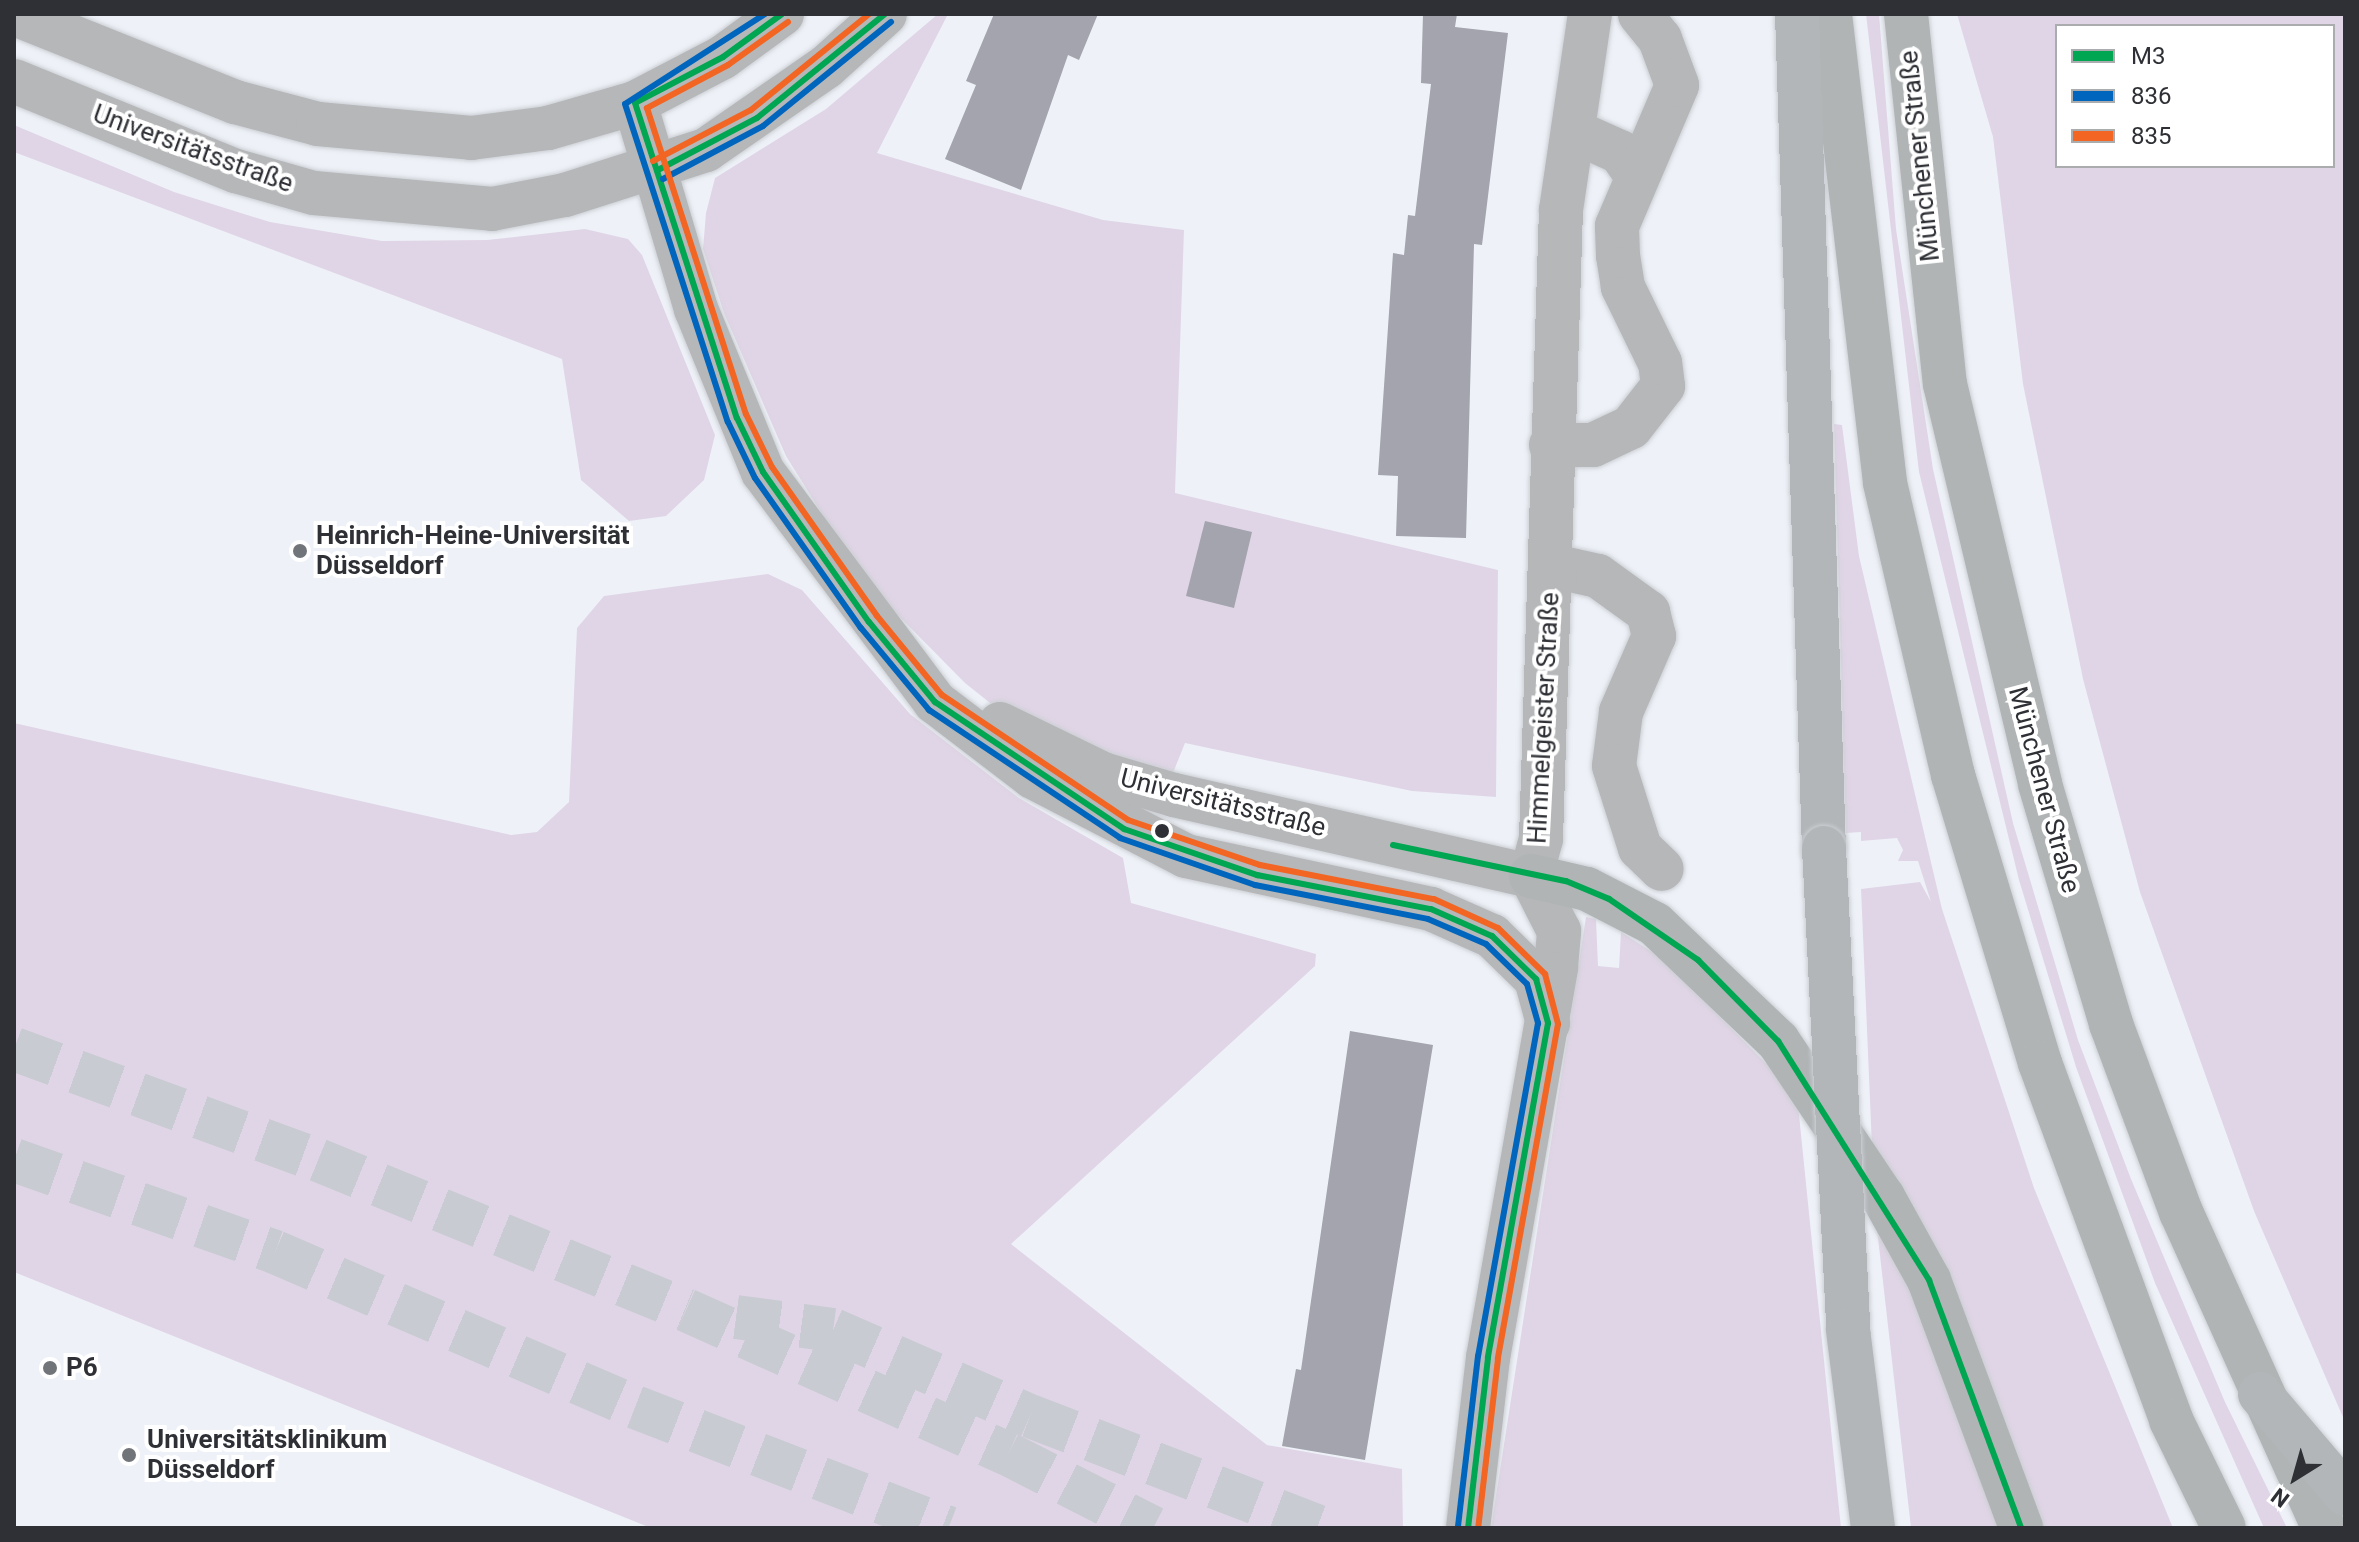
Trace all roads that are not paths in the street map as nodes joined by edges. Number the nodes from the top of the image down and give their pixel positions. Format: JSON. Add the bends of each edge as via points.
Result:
{"nodes":[{"id":1,"x":15,"y":14,"type":"edge"},
{"id":2,"x":782,"y":14,"type":"edge"},
{"id":3,"x":885,"y":14,"type":"edge"},
{"id":4,"x":1590,"y":14,"type":"edge"},
{"id":5,"x":1640,"y":14,"type":"edge"},
{"id":6,"x":1797,"y":14,"type":"edge"},
{"id":7,"x":1830,"y":14,"type":"edge"},
{"id":8,"x":1906,"y":14,"type":"edge"},
{"id":9,"x":158,"y":73,"type":"junction"},
{"id":10,"x":14,"y":81,"type":"edge"},
{"id":11,"x":635,"y":103,"type":"junction"},
{"id":12,"x":1573,"y":131,"type":"junction"},
{"id":13,"x":143,"y":133,"type":"junction"},
{"id":14,"x":658,"y":170,"type":"junction"},
{"id":15,"x":1636,"y":175,"type":"junction"},
{"id":16,"x":1561,"y":210,"type":"junction"},
{"id":17,"x":1617,"y":226,"type":"junction"},
{"id":18,"x":1551,"y":445,"type":"junction"},
{"id":19,"x":1553,"y":566,"type":"junction"},
{"id":20,"x":869,"y":622,"type":"junction"},
{"id":21,"x":1662,"y":869,"type":"dead end"},
{"id":22,"x":1531,"y":876,"type":"junction"},
{"id":23,"x":1455,"y":918,"type":"junction"},
{"id":24,"x":1548,"y":1023,"type":"junction"},
{"id":25,"x":2260,"y":1394,"type":"junction"},
{"id":26,"x":2345,"y":1494,"type":"edge"},
{"id":27,"x":1468,"y":1528,"type":"edge"},
{"id":28,"x":1873,"y":1528,"type":"edge"},
{"id":29,"x":2021,"y":1528,"type":"edge"},
{"id":30,"x":2224,"y":1528,"type":"edge"},
{"id":31,"x":2324,"y":1528,"type":"edge"}],
"edges":[{"from":1,"to":9,"type":"street"},
{"from":2,"to":11,"type":"street","via":[[723,57]]},
{"from":3,"to":14,"type":"street","name":"Universitätsstraße","via":[[757,118]]},
{"from":4,"to":12,"type":"street","name":"Himmelgeister Straße"},
{"from":5,"to":15,"type":"street","via":[[1660,39],[1677,85],[1673,108]]},
{"from":6,"to":28,"type":"highway","bridge":true,"via":[[1824,848],[1848,1330]]},
{"from":7,"to":30,"type":"highway","via":[[1885,483],[1953,775],[2040,1063],[2171,1420]]},
{"from":8,"to":25,"type":"highway","name":"Münchener Straße","via":[[1945,384],[2040,784],[2111,1024]]},
{"from":9,"to":11,"type":"street","via":[[318,124],[399,136],[471,138],[548,128]]},
{"from":9,"to":13,"type":"street"},
{"from":10,"to":13,"type":"street","name":"Universitätsstraße"},
{"from":11,"to":14,"type":"street","name":"Universitätsstraße"},
{"from":12,"to":15,"type":"street","via":[[1620,152]]},
{"from":12,"to":16,"type":"street","name":"Himmelgeister Straße"},
{"from":13,"to":14,"type":"street","name":"Universitätsstraße","via":[[301,189],[406,207],[492,209]]},
{"from":14,"to":20,"type":"street","name":"Universitätsstraße","via":[[696,309],[737,418],[763,472]]},
{"from":15,"to":17,"type":"street","via":[[1628,214]]},
{"from":16,"to":17,"type":"street","via":[[1596,227]]},
{"from":16,"to":18,"type":"street","name":"Himmelgeister Straße"},
{"from":17,"to":18,"type":"street","via":[[1623,287],[1660,363],[1663,386],[1631,427],[1593,445]]},
{"from":18,"to":19,"type":"street","name":"Himmelgeister Straße"},
{"from":19,"to":21,"type":"street","name":"Himmelgeister Straße","via":[[1598,576],[1648,612],[1654,636],[1621,712],[1614,766],[1640,848]]},
{"from":19,"to":22,"type":"street","name":"Himmelgeister Straße","via":[[1541,839]]},
{"from":20,"to":22,"type":"street","name":"Universitätsstraße","via":[[995,721],[1103,774]]},
{"from":20,"to":23,"type":"street","name":"Universitätsstraße","via":[[956,719],[1033,777],[1124,829],[1243,871]]},
{"from":22,"to":23,"type":"street"},
{"from":22,"to":24,"type":"street","name":"Himmelgeister Straße","via":[[1559,931]]},
{"from":22,"to":29,"type":"highway","via":[[1587,889],[1655,924],[1778,1041],[1929,1280]]},
{"from":23,"to":24,"type":"street","name":"Universitätsstraße","via":[[1518,957],[1536,979]]},
{"from":24,"to":27,"type":"street","name":"Himmelgeister Straße","via":[[1488,1358]]},
{"from":25,"to":26,"type":"highway"},
{"from":25,"to":31,"type":"highway","name":"Münchener Straße"}]}
